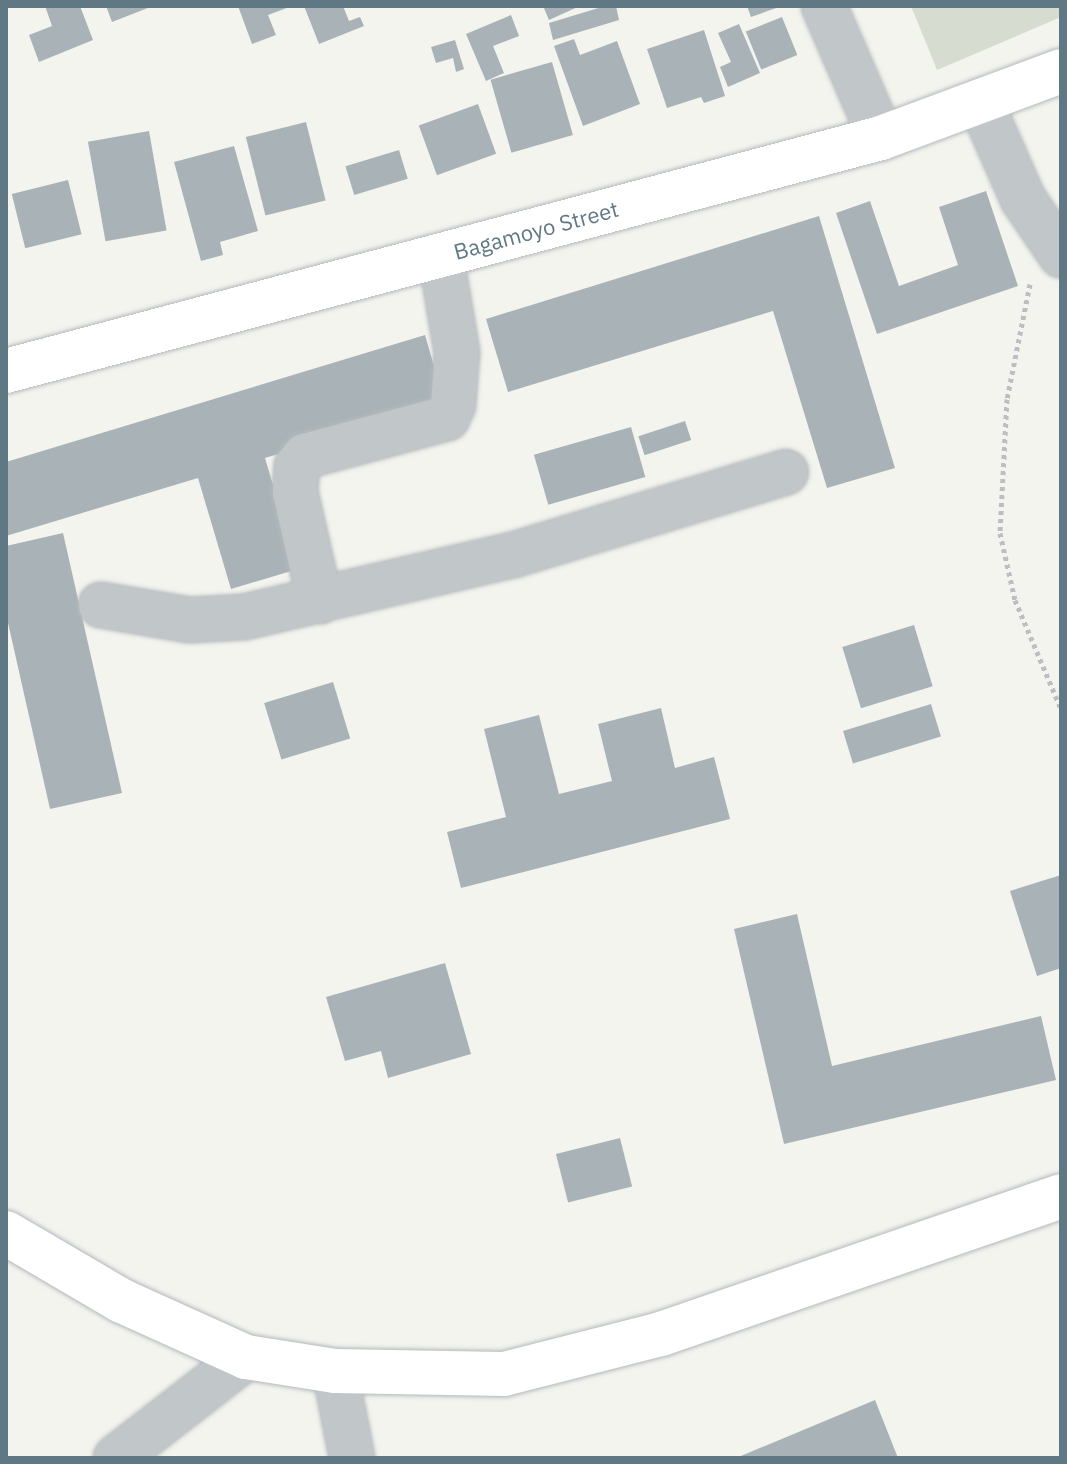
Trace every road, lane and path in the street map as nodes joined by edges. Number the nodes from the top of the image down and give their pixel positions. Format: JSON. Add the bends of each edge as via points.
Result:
{"nodes":[{"id":1,"x":824,"y":6,"type":"edge"},
{"id":2,"x":1061,"y":71,"type":"edge"},
{"id":3,"x":980,"y":101,"type":"junction"},
{"id":4,"x":881,"y":138,"type":"junction"},
{"id":5,"x":1052,"y":244,"type":"edge"},
{"id":6,"x":433,"y":258,"type":"junction"},
{"id":7,"x":6,"y":371,"type":"edge"},
{"id":8,"x":786,"y":472,"type":"dead end"},
{"id":9,"x":320,"y":601,"type":"junction"},
{"id":10,"x":101,"y":605,"type":"dead end"},
{"id":11,"x":1061,"y":709,"type":"edge"},
{"id":12,"x":1061,"y":1196,"type":"edge"},
{"id":13,"x":6,"y":1233,"type":"edge"},
{"id":14,"x":246,"y":1357,"type":"junction"},
{"id":15,"x":335,"y":1371,"type":"junction"},
{"id":16,"x":116,"y":1458,"type":"edge"},
{"id":17,"x":352,"y":1458,"type":"edge"}],
"edges":[{"from":1,"to":4,"type":"street"},
{"from":2,"to":3,"type":"main road","name":"Bagamoyo Street"},
{"from":3,"to":4,"type":"main road","name":"Bagamoyo Street"},
{"from":3,"to":5,"type":"street","via":[[1023,199]]},
{"from":4,"to":6,"type":"main road","name":"Bagamoyo Street"},
{"from":5,"to":11,"type":"path","via":[[1007,399],[1000,533],[1015,600]]},
{"from":6,"to":7,"type":"main road","name":"Bagamoyo Street"},
{"from":6,"to":9,"type":"street","via":[[444,275],[457,352],[453,405],[447,418],[305,456],[297,466],[295,492]]},
{"from":8,"to":9,"type":"street","via":[[513,555]]},
{"from":9,"to":10,"type":"street","via":[[244,617],[190,620]]},
{"from":12,"to":15,"type":"main road","via":[[690,1325],[504,1374]]},
{"from":13,"to":14,"type":"main road","via":[[122,1301]]},
{"from":14,"to":15,"type":"main road"},
{"from":14,"to":16,"type":"street"},
{"from":15,"to":17,"type":"street"}]}
